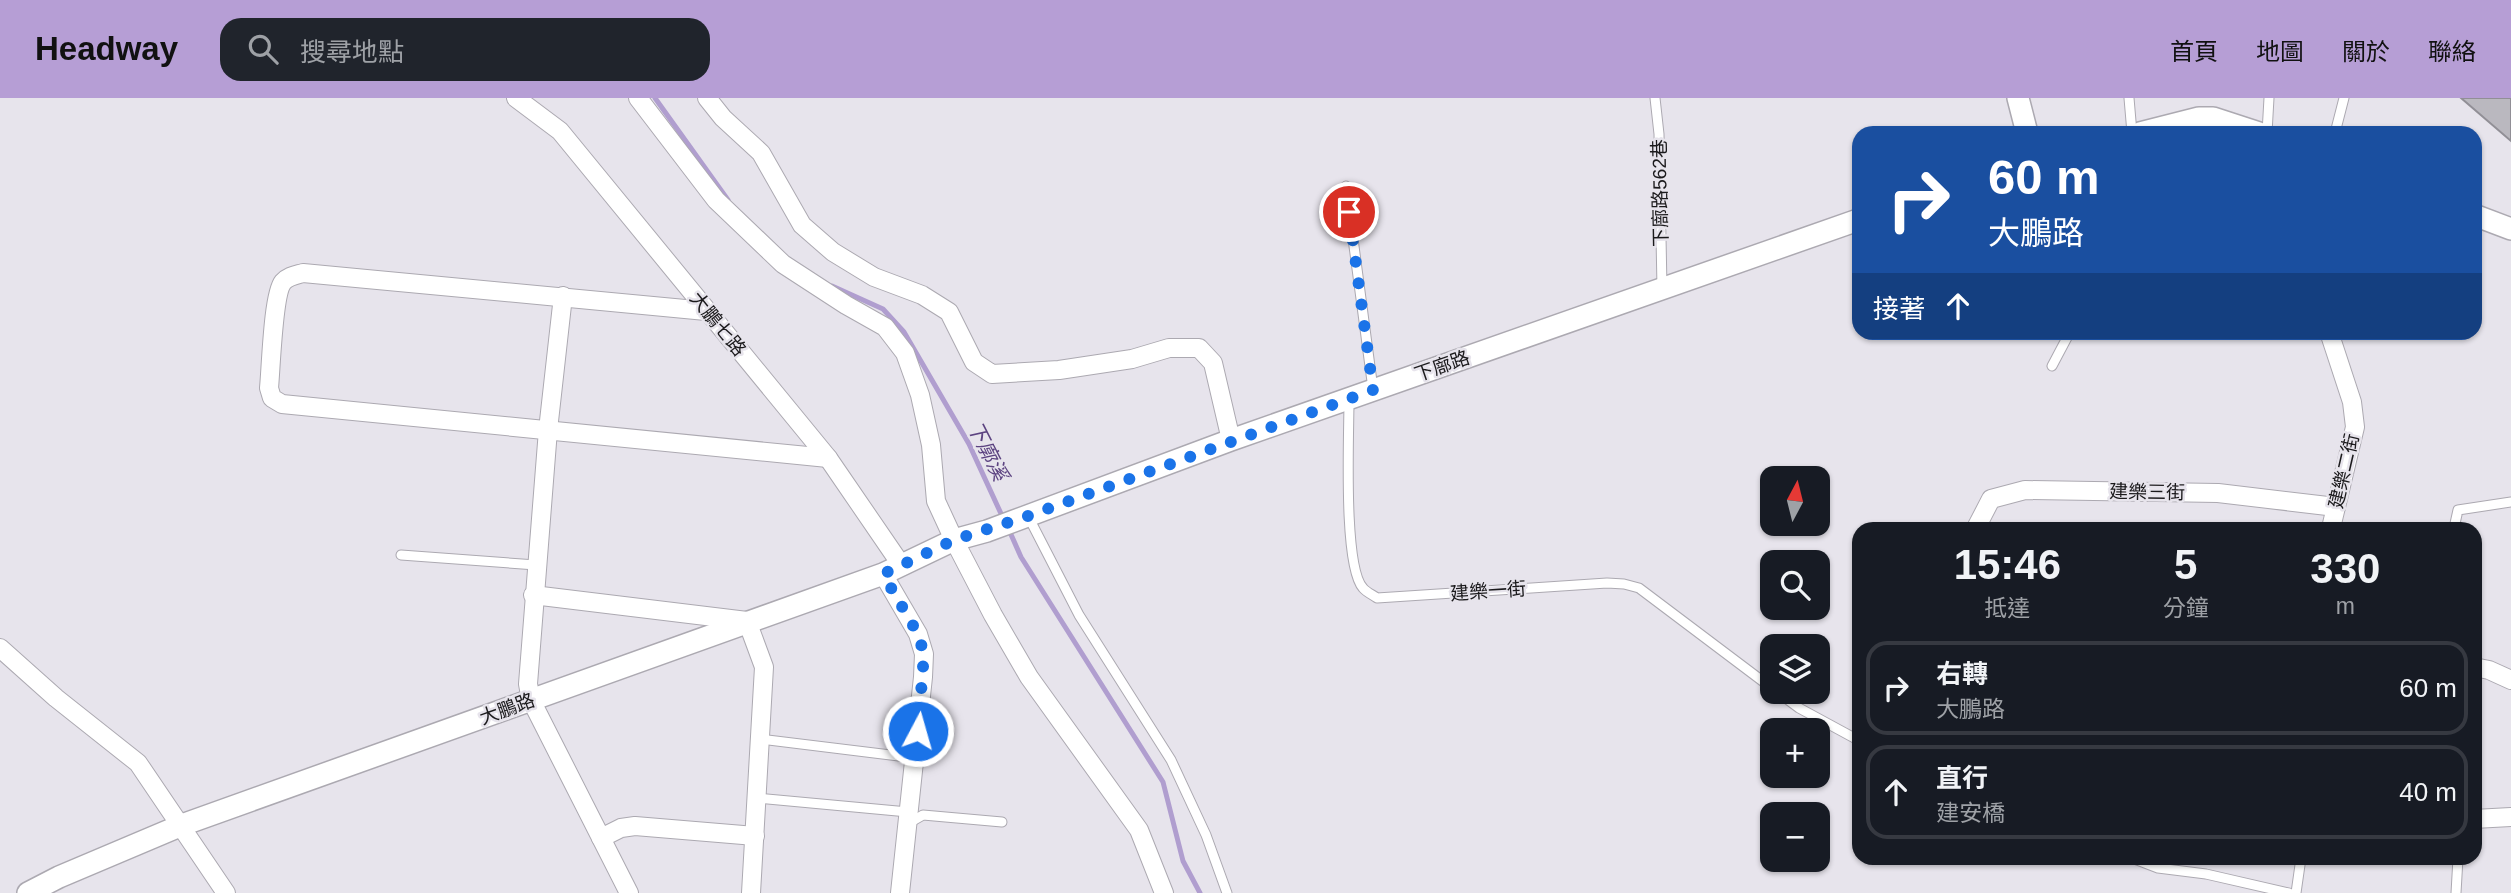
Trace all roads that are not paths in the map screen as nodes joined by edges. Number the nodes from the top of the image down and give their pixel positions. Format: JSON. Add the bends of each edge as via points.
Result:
{"nodes":[{"id":1,"x":516,"y":98,"type":"edge"},
{"id":2,"x":638,"y":98,"type":"edge"},
{"id":3,"x":707,"y":98,"type":"edge"},
{"id":4,"x":1655,"y":98,"type":"edge"},
{"id":5,"x":2018,"y":98,"type":"edge"},
{"id":6,"x":2129,"y":98,"type":"edge"},
{"id":7,"x":2269,"y":98,"type":"edge"},
{"id":8,"x":2344,"y":98,"type":"edge"},
{"id":9,"x":2025,"y":126,"type":"edge"},
{"id":10,"x":2131,"y":126,"type":"edge"},
{"id":11,"x":2168,"y":126,"type":"edge"},
{"id":12,"x":2235,"y":126,"type":"edge"},
{"id":13,"x":2267,"y":126,"type":"edge"},
{"id":14,"x":2337,"y":126,"type":"edge"},
{"id":15,"x":1346,"y":186,"type":"dead end"},
{"id":16,"x":2482,"y":218,"type":"edge"},
{"id":17,"x":1852,"y":222,"type":"edge"},
{"id":18,"x":2511,"y":229,"type":"edge"},
{"id":19,"x":1662,"y":289,"type":"junction"},
{"id":20,"x":563,"y":296,"type":"junction"},
{"id":21,"x":706,"y":311,"type":"junction"},
{"id":22,"x":2066,"y":340,"type":"edge"},
{"id":23,"x":2332,"y":340,"type":"edge"},
{"id":24,"x":2052,"y":366,"type":"dead end"},
{"id":25,"x":1373,"y":390,"type":"junction"},
{"id":26,"x":1349,"y":398,"type":"junction"},
{"id":27,"x":548,"y":430,"type":"junction"},
{"id":28,"x":1231,"y":440,"type":"junction"},
{"id":29,"x":828,"y":458,"type":"junction"},
{"id":30,"x":2511,"y":502,"type":"edge"},
{"id":31,"x":2336,"y":507,"type":"junction"},
{"id":32,"x":1028,"y":516,"type":"junction"},
{"id":33,"x":1979,"y":522,"type":"edge"},
{"id":34,"x":2332,"y":522,"type":"edge"},
{"id":35,"x":2455,"y":522,"type":"edge"},
{"id":36,"x":987,"y":531,"type":"joint"},
{"id":37,"x":954,"y":540,"type":"junction"},
{"id":38,"x":401,"y":555,"type":"dead end"},
{"id":39,"x":536,"y":565,"type":"junction"},
{"id":40,"x":893,"y":570,"type":"junction"},
{"id":41,"x":533,"y":595,"type":"junction"},
{"id":42,"x":747,"y":621,"type":"junction"},
{"id":43,"x":0,"y":648,"type":"edge"},
{"id":44,"x":2482,"y":669,"type":"edge"},
{"id":45,"x":1760,"y":679,"type":"edge"},
{"id":46,"x":2511,"y":680,"type":"edge"},
{"id":47,"x":531,"y":700,"type":"junction"},
{"id":48,"x":1793,"y":704,"type":"edge"},
{"id":49,"x":1852,"y":737,"type":"edge"},
{"id":50,"x":760,"y":739,"type":"junction"},
{"id":51,"x":915,"y":758,"type":"junction"},
{"id":52,"x":757,"y":798,"type":"junction"},
{"id":53,"x":2511,"y":817,"type":"edge"},
{"id":54,"x":908,"y":818,"type":"junction"},
{"id":55,"x":2482,"y":819,"type":"edge"},
{"id":56,"x":1002,"y":822,"type":"dead end"},
{"id":57,"x":182,"y":825,"type":"junction"},
{"id":58,"x":755,"y":836,"type":"junction"},
{"id":59,"x":601,"y":838,"type":"junction"},
{"id":60,"x":2150,"y":865,"type":"edge"},
{"id":61,"x":2174,"y":865,"type":"edge"},
{"id":62,"x":2300,"y":865,"type":"edge"},
{"id":63,"x":2458,"y":865,"type":"edge"},
{"id":64,"x":2172,"y":870,"type":"junction"},
{"id":65,"x":28,"y":893,"type":"edge"},
{"id":66,"x":226,"y":893,"type":"edge"},
{"id":67,"x":629,"y":893,"type":"edge"},
{"id":68,"x":751,"y":893,"type":"edge"},
{"id":69,"x":900,"y":893,"type":"edge"},
{"id":70,"x":1164,"y":893,"type":"edge"},
{"id":71,"x":1227,"y":893,"type":"edge"},
{"id":72,"x":2289,"y":893,"type":"edge"},
{"id":73,"x":2296,"y":893,"type":"edge"},
{"id":74,"x":2456,"y":893,"type":"edge"}],
"edges":[{"from":1,"to":21,"type":"street","name":"大鵬七路","via":[[560,131]]},
{"from":2,"to":37,"type":"street","via":[[716,201],[783,264],[885,327],[905,354],[932,445],[936,502]]},
{"from":3,"to":28,"type":"street","via":[[761,153],[802,225],[833,252],[949,312],[974,362],[992,374],[1059,370],[1132,359],[1169,348],[1199,348],[1213,363]]},
{"from":4,"to":19,"type":"lane","name":"下廍路562巷"},
{"from":5,"to":9,"type":"street"},
{"from":6,"to":10,"type":"lane"},
{"from":7,"to":13,"type":"lane"},
{"from":8,"to":14,"type":"lane"},
{"from":11,"to":12,"type":"street","via":[[2199,118]]},
{"from":15,"to":25,"type":"lane"},
{"from":16,"to":18,"type":"street"},
{"from":17,"to":19,"type":"street","name":"下廍路"},
{"from":19,"to":25,"type":"street","name":"下廍路"},
{"from":20,"to":21,"type":"street"},
{"from":20,"to":27,"type":"street"},
{"from":20,"to":27,"type":"street","via":[[303,273],[282,283],[277,298],[269,387],[272,398],[282,404]]},
{"from":21,"to":29,"type":"street","name":"大鵬七路"},
{"from":22,"to":24,"type":"lane"},
{"from":23,"to":31,"type":"street","name":"建樂二街","via":[[2352,402],[2355,427]]},
{"from":25,"to":26,"type":"street","name":"下廍路"},
{"from":26,"to":28,"type":"street","name":"下廍路"},
{"from":26,"to":45,"type":"lane","name":"建樂一街","via":[[1349,523],[1355,568],[1362,588],[1369,593],[1377,598],[1624,584],[1639,588]]},
{"from":27,"to":29,"type":"street"},
{"from":27,"to":39,"type":"street"},
{"from":28,"to":32,"type":"street","name":"下廍路"},
{"from":29,"to":40,"type":"street","name":"大鵬七路"},
{"from":30,"to":35,"type":"lane","via":[[2458,510]]},
{"from":31,"to":33,"type":"street","name":"建樂三街","via":[[2218,493],[2025,490],[1992,499]]},
{"from":31,"to":34,"type":"street","name":"建樂二街"},
{"from":32,"to":36,"type":"street","name":"下廍路"},
{"from":32,"to":71,"type":"lane","via":[[1079,615],[1171,760]]},
{"from":36,"to":37,"type":"street","name":"大鵬路"},
{"from":37,"to":40,"type":"street","name":"大鵬路"},
{"from":37,"to":70,"type":"street","via":[[1029,677],[1139,831]]},
{"from":38,"to":39,"type":"lane"},
{"from":39,"to":41,"type":"street"},
{"from":40,"to":42,"type":"street","name":"大鵬路"},
{"from":40,"to":51,"type":"street","name":"大鵬七路","via":[[924,654]]},
{"from":41,"to":42,"type":"street"},
{"from":41,"to":47,"type":"street"},
{"from":42,"to":47,"type":"street","name":"大鵬路"},
{"from":42,"to":50,"type":"street","via":[[764,667]]},
{"from":43,"to":57,"type":"street","via":[[138,763]]},
{"from":44,"to":46,"type":"street"},
{"from":47,"to":57,"type":"street","name":"大鵬路"},
{"from":47,"to":59,"type":"street"},
{"from":48,"to":49,"type":"lane","name":"建樂一街"},
{"from":50,"to":51,"type":"lane"},
{"from":50,"to":52,"type":"street"},
{"from":51,"to":54,"type":"street","name":"大鵬七路"},
{"from":52,"to":54,"type":"lane"},
{"from":52,"to":58,"type":"street"},
{"from":53,"to":55,"type":"street"},
{"from":54,"to":56,"type":"lane","via":[[923,815]]},
{"from":54,"to":69,"type":"street","name":"大鵬七路"},
{"from":57,"to":65,"type":"street","name":"大鵬路"},
{"from":57,"to":66,"type":"street"},
{"from":58,"to":59,"type":"street","via":[[635,825]]},
{"from":58,"to":68,"type":"street"},
{"from":59,"to":67,"type":"street"},
{"from":60,"to":64,"type":"lane"},
{"from":61,"to":64,"type":"lane"},
{"from":62,"to":73,"type":"lane"},
{"from":63,"to":74,"type":"lane"},
{"from":64,"to":72,"type":"lane"}]}
